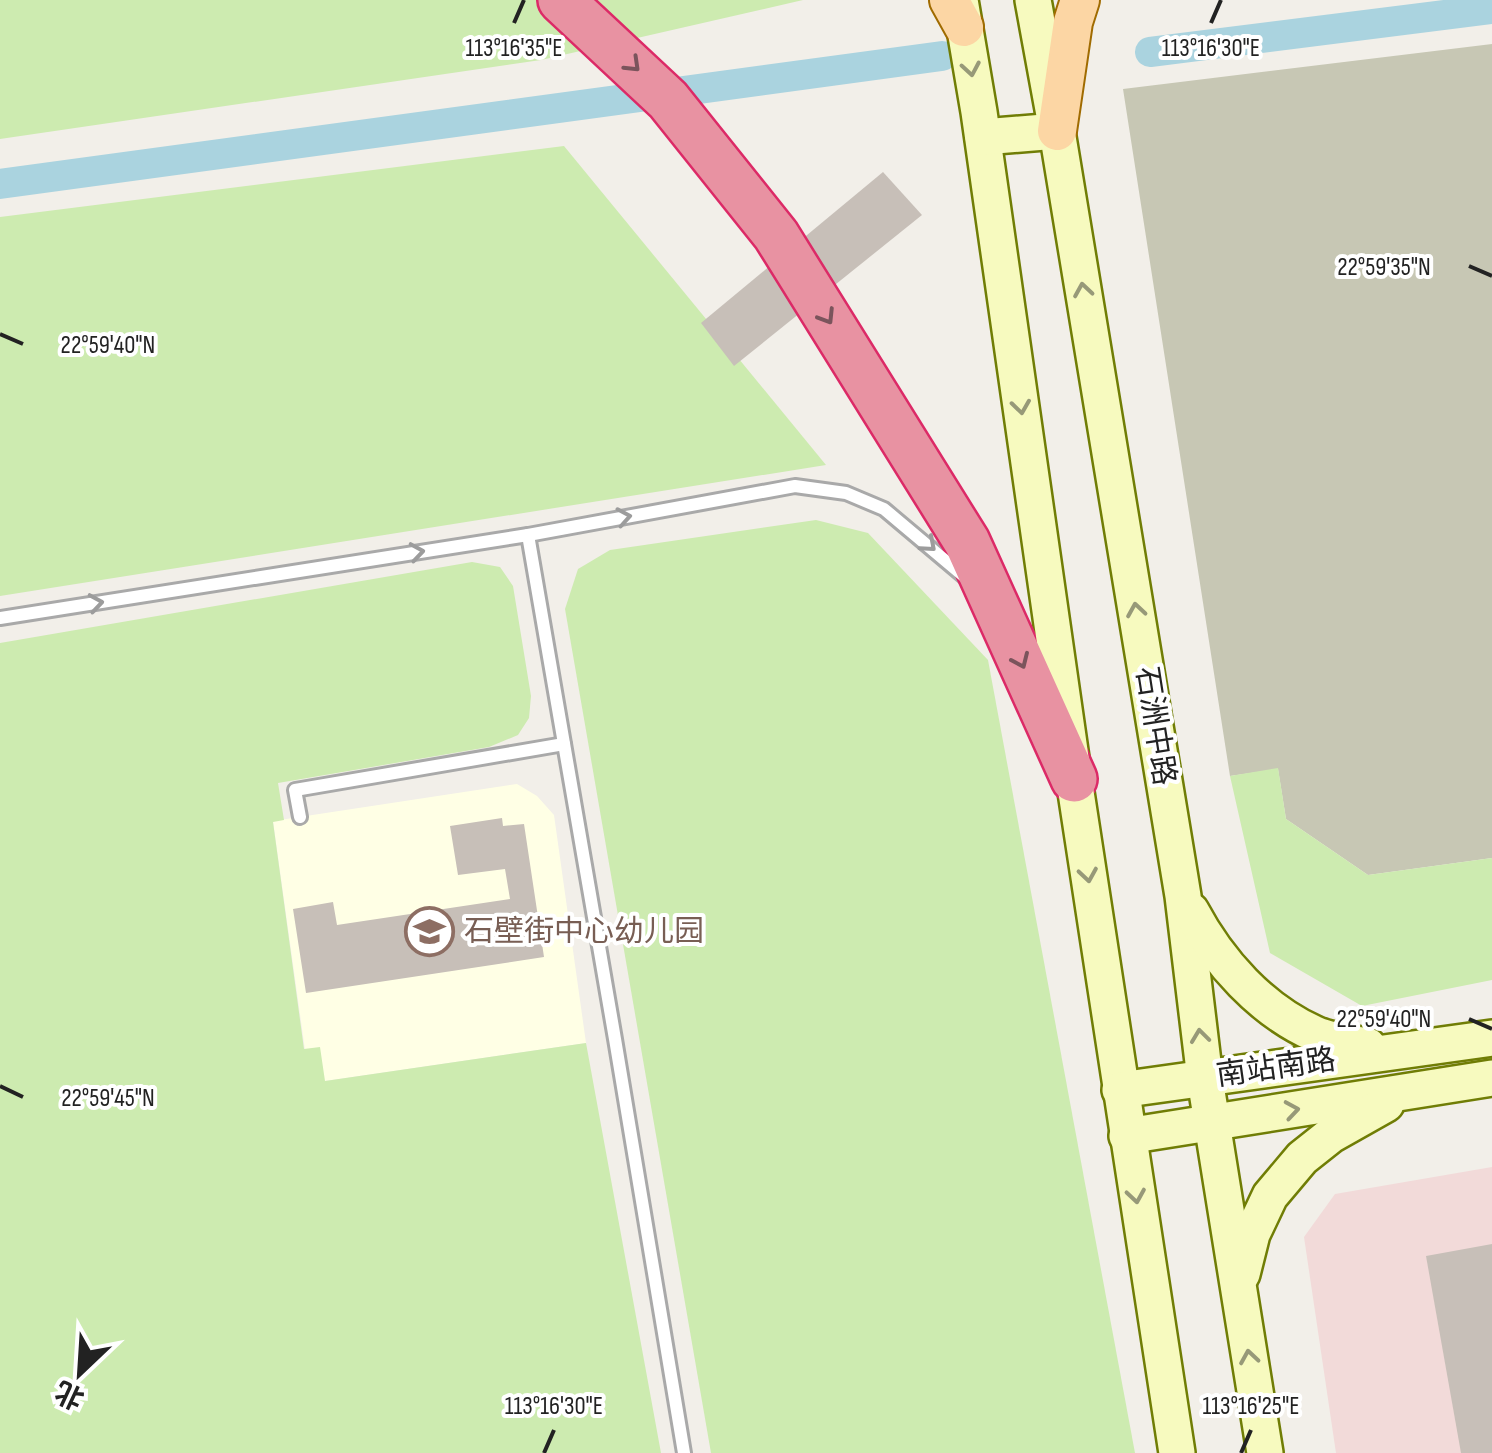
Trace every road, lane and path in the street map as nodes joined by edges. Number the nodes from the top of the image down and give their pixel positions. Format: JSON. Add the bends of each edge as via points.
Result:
{"nodes":[{"id":1,"x":561,"y":0,"type":"edge"},
{"id":2,"x":1033,"y":0,"type":"edge"},
{"id":3,"x":1080,"y":0,"type":"edge"},
{"id":4,"x":958,"y":9,"type":"edge"},
{"id":5,"x":1057,"y":131,"type":"junction"},
{"id":6,"x":983,"y":137,"type":"junction"},
{"id":7,"x":528,"y":535,"type":"junction"},
{"id":8,"x":994,"y":602,"type":"junction"},
{"id":9,"x":0,"y":618,"type":"edge"},
{"id":10,"x":564,"y":744,"type":"junction"},
{"id":11,"x":1074,"y":778,"type":"junction"},
{"id":12,"x":300,"y":817,"type":"dead end"},
{"id":13,"x":1183,"y":896,"type":"junction"},
{"id":14,"x":1492,"y":1038,"type":"edge"},
{"id":15,"x":1404,"y":1050,"type":"junction"},
{"id":16,"x":1205,"y":1078,"type":"junction"},
{"id":17,"x":1492,"y":1078,"type":"edge"},
{"id":18,"x":1120,"y":1090,"type":"junction"},
{"id":19,"x":1409,"y":1092,"type":"junction"},
{"id":20,"x":1212,"y":1123,"type":"junction"},
{"id":21,"x":1127,"y":1136,"type":"junction"},
{"id":22,"x":1238,"y":1289,"type":"junction"},
{"id":23,"x":684,"y":1453,"type":"edge"},
{"id":24,"x":1177,"y":1453,"type":"edge"},
{"id":25,"x":1264,"y":1453,"type":"edge"}],
"edges":[{"from":1,"to":8,"type":"highway","one_way":true,"via":[[668,100],[776,235],[967,542]]},
{"from":2,"to":5,"type":"main road","name":"石洲中路"},
{"from":3,"to":5,"type":"main road"},
{"from":4,"to":6,"type":"main road","one_way":true},
{"from":5,"to":6,"type":"main road"},
{"from":13,"to":5,"type":"main road","name":"石洲中路","one_way":true},
{"from":6,"to":11,"type":"main road","one_way":true},
{"from":7,"to":8,"type":"lane","one_way":true,"via":[[795,486],[846,494],[884,509]]},
{"from":9,"to":7,"type":"lane","one_way":true},
{"from":7,"to":10,"type":"lane"},
{"from":8,"to":11,"type":"highway","one_way":true},
{"from":10,"to":12,"type":"lane","via":[[294,790]]},
{"from":10,"to":23,"type":"lane"},
{"from":11,"to":18,"type":"main road","one_way":true},
{"from":13,"to":15,"type":"main road","via":[[1205,937],[1274,1012],[1318,1036]]},
{"from":16,"to":13,"type":"main road","name":"石洲中路","one_way":true},
{"from":14,"to":15,"type":"main road","name":"南站南路"},
{"from":15,"to":16,"type":"main road","name":"南站南路"},
{"from":16,"to":18,"type":"main road","name":"南站南路"},
{"from":16,"to":20,"type":"main road","name":"石洲中路"},
{"from":17,"to":19,"type":"main road","name":"南站南路"},
{"from":18,"to":21,"type":"main road"},
{"from":20,"to":19,"type":"main road","name":"南站南路","one_way":true},
{"from":19,"to":22,"type":"main road","via":[[1302,1158],[1270,1196]]},
{"from":20,"to":21,"type":"main road","name":"南站南路"},
{"from":20,"to":22,"type":"main road","name":"石洲中路"},
{"from":21,"to":24,"type":"main road","one_way":true},
{"from":25,"to":22,"type":"main road","name":"石洲中路","one_way":true}]}
